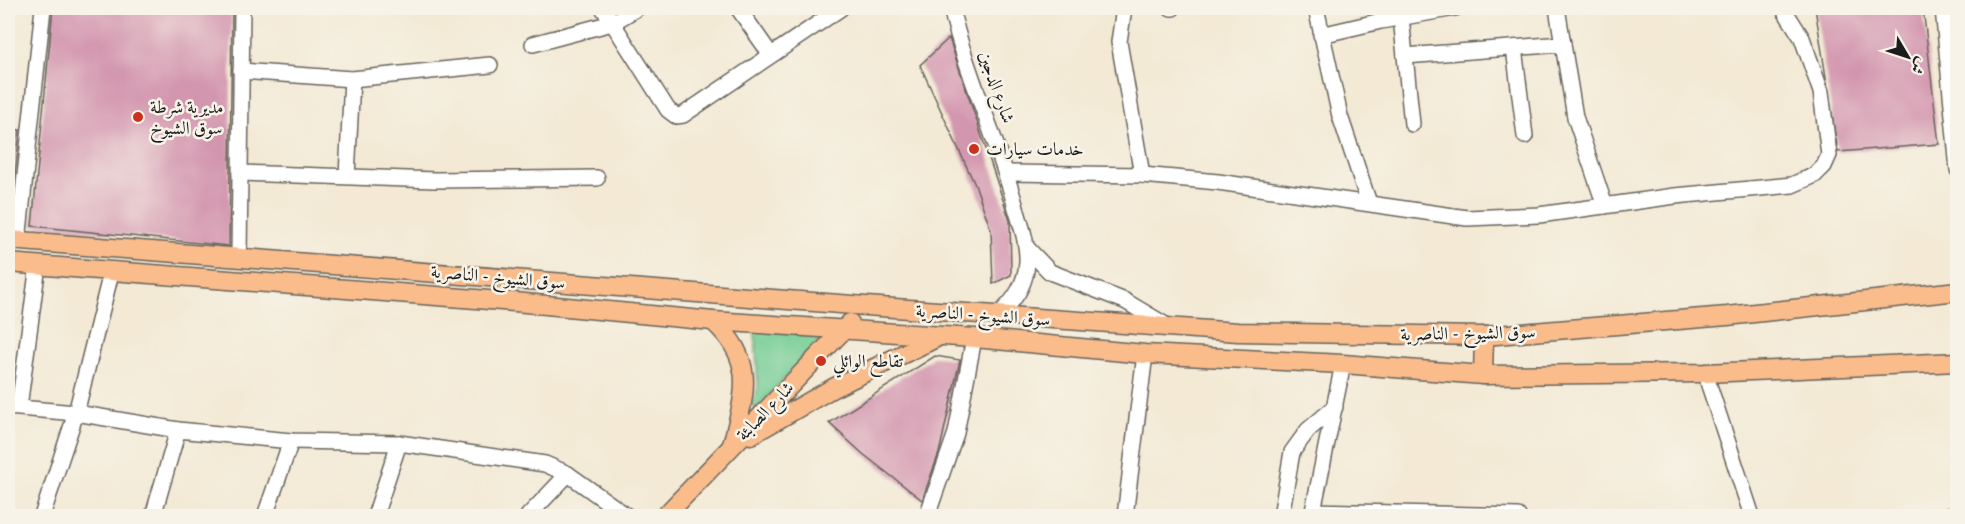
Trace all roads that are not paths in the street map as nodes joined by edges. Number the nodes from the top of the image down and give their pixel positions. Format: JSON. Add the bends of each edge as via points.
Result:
{"nodes":[{"id":1,"x":43,"y":8,"type":"edge"},
{"id":2,"x":242,"y":8,"type":"edge"},
{"id":3,"x":603,"y":8,"type":"edge"},
{"id":4,"x":637,"y":8,"type":"edge"},
{"id":5,"x":738,"y":8,"type":"edge"},
{"id":6,"x":841,"y":8,"type":"edge"},
{"id":7,"x":951,"y":8,"type":"edge"},
{"id":8,"x":1124,"y":8,"type":"edge"},
{"id":9,"x":1316,"y":8,"type":"edge"},
{"id":10,"x":1455,"y":8,"type":"edge"},
{"id":11,"x":1557,"y":8,"type":"edge"},
{"id":12,"x":1783,"y":8,"type":"edge"},
{"id":13,"x":1943,"y":8,"type":"edge"},
{"id":14,"x":1401,"y":17,"type":"junction"},
{"id":15,"x":612,"y":24,"type":"junction"},
{"id":16,"x":1322,"y":35,"type":"junction"},
{"id":17,"x":533,"y":44,"type":"dead end"},
{"id":18,"x":1563,"y":44,"type":"junction"},
{"id":19,"x":1514,"y":48,"type":"junction"},
{"id":20,"x":771,"y":55,"type":"junction"},
{"id":21,"x":1405,"y":56,"type":"junction"},
{"id":22,"x":490,"y":65,"type":"dead end"},
{"id":23,"x":241,"y":71,"type":"junction"},
{"id":24,"x":352,"y":79,"type":"junction"},
{"id":25,"x":1412,"y":124,"type":"dead end"},
{"id":26,"x":1525,"y":135,"type":"dead end"},
{"id":27,"x":1957,"y":168,"type":"edge"},
{"id":28,"x":240,"y":173,"type":"junction"},
{"id":29,"x":1007,"y":173,"type":"junction"},
{"id":30,"x":1142,"y":175,"type":"junction"},
{"id":31,"x":346,"y":176,"type":"junction"},
{"id":32,"x":597,"y":178,"type":"dead end"},
{"id":33,"x":1369,"y":203,"type":"junction"},
{"id":34,"x":1605,"y":206,"type":"junction"},
{"id":35,"x":13,"y":240,"type":"edge"},
{"id":36,"x":1027,"y":248,"type":"junction"},
{"id":37,"x":238,"y":256,"type":"junction"},
{"id":38,"x":8,"y":263,"type":"edge"},
{"id":39,"x":38,"y":265,"type":"junction"},
{"id":40,"x":111,"y":273,"type":"junction"},
{"id":41,"x":1958,"y":291,"type":"edge"},
{"id":42,"x":866,"y":306,"type":"junction"},
{"id":43,"x":997,"y":316,"type":"junction"},
{"id":44,"x":713,"y":321,"type":"junction"},
{"id":45,"x":1167,"y":326,"type":"junction"},
{"id":46,"x":844,"y":329,"type":"junction"},
{"id":47,"x":939,"y":336,"type":"junction"},
{"id":48,"x":1484,"y":336,"type":"junction"},
{"id":49,"x":974,"y":338,"type":"junction"},
{"id":50,"x":1146,"y":354,"type":"junction"},
{"id":51,"x":1958,"y":363,"type":"edge"},
{"id":52,"x":1343,"y":364,"type":"junction"},
{"id":53,"x":1705,"y":373,"type":"junction"},
{"id":54,"x":1483,"y":375,"type":"junction"},
{"id":55,"x":1335,"y":406,"type":"junction"},
{"id":56,"x":13,"y":407,"type":"edge"},
{"id":57,"x":76,"y":413,"type":"junction"},
{"id":58,"x":178,"y":430,"type":"junction"},
{"id":59,"x":291,"y":441,"type":"junction"},
{"id":60,"x":399,"y":443,"type":"junction"},
{"id":61,"x":731,"y":447,"type":"junction"},
{"id":62,"x":568,"y":474,"type":"junction"},
{"id":63,"x":1313,"y":514,"type":"edge"},
{"id":64,"x":42,"y":516,"type":"edge"},
{"id":65,"x":153,"y":516,"type":"edge"},
{"id":66,"x":265,"y":516,"type":"edge"},
{"id":67,"x":375,"y":516,"type":"edge"},
{"id":68,"x":528,"y":516,"type":"edge"},
{"id":69,"x":627,"y":516,"type":"edge"},
{"id":70,"x":664,"y":516,"type":"edge"},
{"id":71,"x":927,"y":516,"type":"edge"},
{"id":72,"x":1125,"y":516,"type":"edge"},
{"id":73,"x":1281,"y":516,"type":"edge"},
{"id":74,"x":1518,"y":516,"type":"edge"},
{"id":75,"x":1752,"y":516,"type":"edge"},
{"id":76,"x":1948,"y":516,"type":"edge"},
{"id":77,"x":1958,"y":516,"type":"edge"}],
"edges":[{"from":1,"to":35,"type":"street"},
{"from":2,"to":23,"type":"street"},
{"from":3,"to":15,"type":"street"},
{"from":4,"to":15,"type":"street"},
{"from":5,"to":20,"type":"street"},
{"from":6,"to":20,"type":"street"},
{"from":7,"to":29,"type":"street","name":"شارع الدجين"},
{"from":8,"to":30,"type":"street","via":[[1119,42]]},
{"from":9,"to":16,"type":"street"},
{"from":10,"to":14,"type":"street"},
{"from":11,"to":18,"type":"street"},
{"from":12,"to":34,"type":"street","via":[[1802,38],[1821,92],[1828,155],[1824,166],[1815,175],[1791,185]]},
{"from":13,"to":27,"type":"street"},
{"from":14,"to":16,"type":"street"},
{"from":14,"to":21,"type":"street"},
{"from":15,"to":17,"type":"street"},
{"from":15,"to":20,"type":"street","via":[[668,110],[676,116]]},
{"from":16,"to":33,"type":"street","via":[[1340,116]]},
{"from":18,"to":19,"type":"street"},
{"from":18,"to":34,"type":"street","via":[[1575,117]]},
{"from":19,"to":21,"type":"street"},
{"from":19,"to":26,"type":"street"},
{"from":21,"to":25,"type":"street"},
{"from":22,"to":24,"type":"street"},
{"from":23,"to":24,"type":"street"},
{"from":23,"to":28,"type":"street"},
{"from":24,"to":31,"type":"street"},
{"from":28,"to":31,"type":"street"},
{"from":28,"to":37,"type":"street"},
{"from":29,"to":30,"type":"street"},
{"from":29,"to":36,"type":"street","name":"شارع الدجين"},
{"from":30,"to":33,"type":"street"},
{"from":31,"to":32,"type":"street","via":[[435,180]]},
{"from":33,"to":34,"type":"street","via":[[1467,218],[1539,215]]},
{"from":35,"to":37,"type":"main road","name":"سوق الشيوخ - الناصرية"},
{"from":36,"to":43,"type":"street","name":"شارع الدجين","via":[[1022,286]]},
{"from":36,"to":45,"type":"street","name":"شارع الدجين","via":[[1050,272],[1125,301]]},
{"from":37,"to":42,"type":"main road","name":"سوق الشيوخ - الناصرية"},
{"from":38,"to":39,"type":"main road","name":"سوق الشيوخ - الناصرية"},
{"from":39,"to":40,"type":"main road","name":"سوق الشيوخ - الناصرية"},
{"from":39,"to":56,"type":"street"},
{"from":40,"to":44,"type":"main road","name":"سوق الشيوخ - الناصرية","via":[[515,302]]},
{"from":40,"to":57,"type":"street"},
{"from":41,"to":48,"type":"main road","name":"سوق الشيوخ - الناصرية","via":[[1727,316]]},
{"from":42,"to":43,"type":"main road","name":"سوق الشيوخ - الناصرية"},
{"from":42,"to":46,"type":"main road","name":"شارع الصابئة"},
{"from":43,"to":45,"type":"main road","name":"سوق الشيوخ - الناصرية"},
{"from":44,"to":46,"type":"main road","name":"سوق الشيوخ - الناصرية"},
{"from":44,"to":61,"type":"main road","via":[[729,336],[740,355],[745,376],[744,398]]},
{"from":45,"to":48,"type":"main road","name":"سوق الشيوخ - الناصرية","via":[[1238,332]]},
{"from":46,"to":47,"type":"main road","name":"سوق الشيوخ - الناصرية"},
{"from":46,"to":61,"type":"main road","name":"شارع الصابئة"},
{"from":47,"to":49,"type":"main road","name":"سوق الشيوخ - الناصرية"},
{"from":47,"to":61,"type":"main road","via":[[833,388]]},
{"from":48,"to":54,"type":"main road"},
{"from":49,"to":50,"type":"main road","name":"سوق الشيوخ - الناصرية"},
{"from":49,"to":71,"type":"street","via":[[956,433]]},
{"from":50,"to":52,"type":"main road","name":"سوق الشيوخ - الناصرية"},
{"from":50,"to":72,"type":"street"},
{"from":51,"to":53,"type":"main road","name":"سوق الشيوخ - الناصرية"},
{"from":52,"to":54,"type":"main road","name":"سوق الشيوخ - الناصرية"},
{"from":52,"to":55,"type":"street"},
{"from":53,"to":54,"type":"main road","name":"سوق الشيوخ - الناصرية"},
{"from":53,"to":75,"type":"street"},
{"from":55,"to":63,"type":"street"},
{"from":55,"to":73,"type":"street","via":[[1308,430],[1292,452]]},
{"from":56,"to":57,"type":"street"},
{"from":57,"to":58,"type":"street"},
{"from":57,"to":64,"type":"street"},
{"from":58,"to":59,"type":"street"},
{"from":58,"to":65,"type":"street"},
{"from":59,"to":60,"type":"street"},
{"from":59,"to":66,"type":"street"},
{"from":60,"to":62,"type":"street","via":[[544,464]]},
{"from":60,"to":67,"type":"street"},
{"from":61,"to":70,"type":"main road","name":"شارع الصابئة"},
{"from":62,"to":68,"type":"street"},
{"from":62,"to":69,"type":"street"},
{"from":63,"to":74,"type":"street"},
{"from":76,"to":77,"type":"street"}]}
